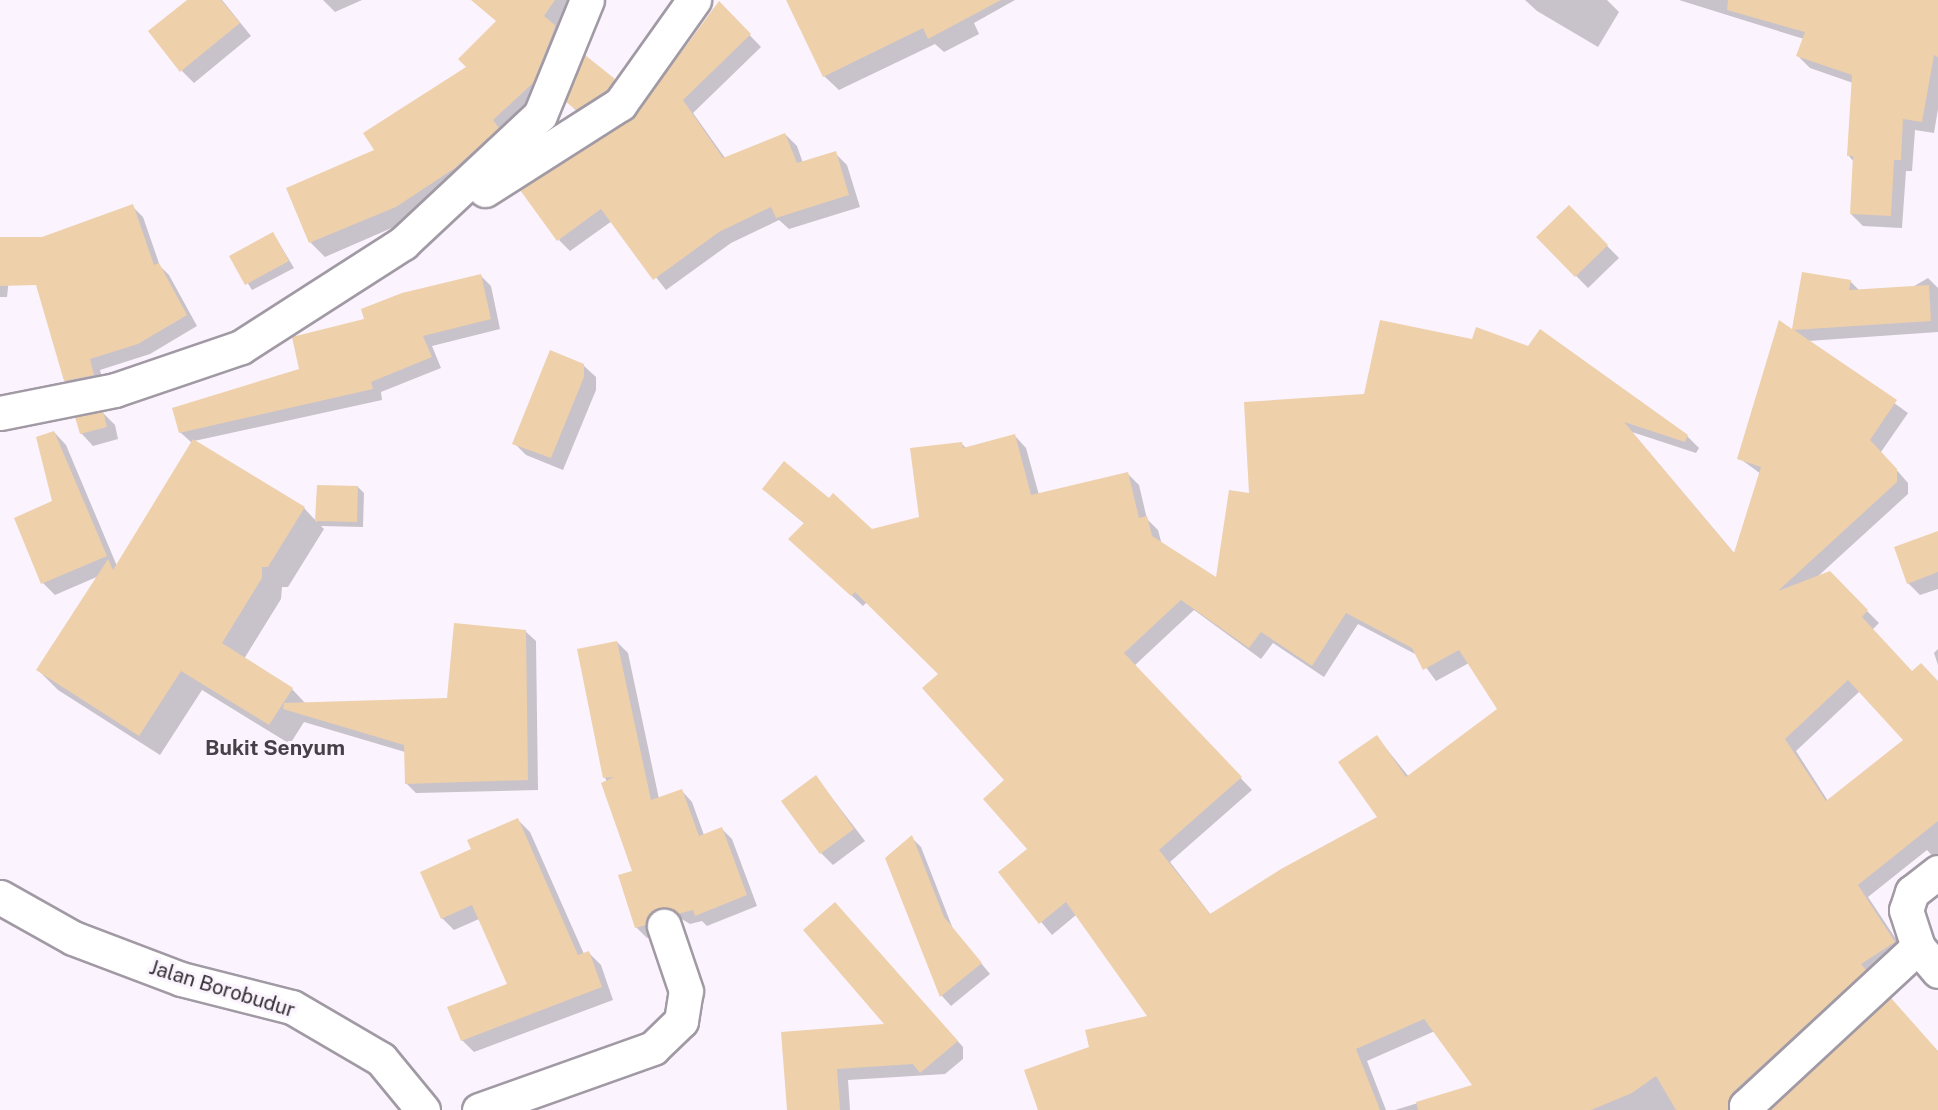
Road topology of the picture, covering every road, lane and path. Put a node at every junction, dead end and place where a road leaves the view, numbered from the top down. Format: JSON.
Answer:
{"nodes":[{"id":1,"x":588,"y":0,"type":"edge"},
{"id":2,"x":694,"y":0,"type":"edge"},
{"id":3,"x":403,"y":243,"type":"junction"},
{"id":4,"x":0,"y":413,"type":"edge"},
{"id":5,"x":1938,"y":872,"type":"edge"},
{"id":6,"x":0,"y":897,"type":"edge"},
{"id":7,"x":664,"y":926,"type":"dead end"},
{"id":8,"x":1928,"y":959,"type":"edge"},
{"id":9,"x":423,"y":1110,"type":"edge"},
{"id":10,"x":478,"y":1110,"type":"edge"},
{"id":11,"x":1747,"y":1110,"type":"edge"}],
"edges":[{"from":1,"to":3,"type":"street"},
{"from":2,"to":3,"type":"street"},
{"from":3,"to":4,"type":"street"},
{"from":5,"to":8,"type":"street"},
{"from":6,"to":9,"type":"street","name":"Jalan Borobudur"},
{"from":7,"to":10,"type":"street"},
{"from":8,"to":11,"type":"street"}]}
